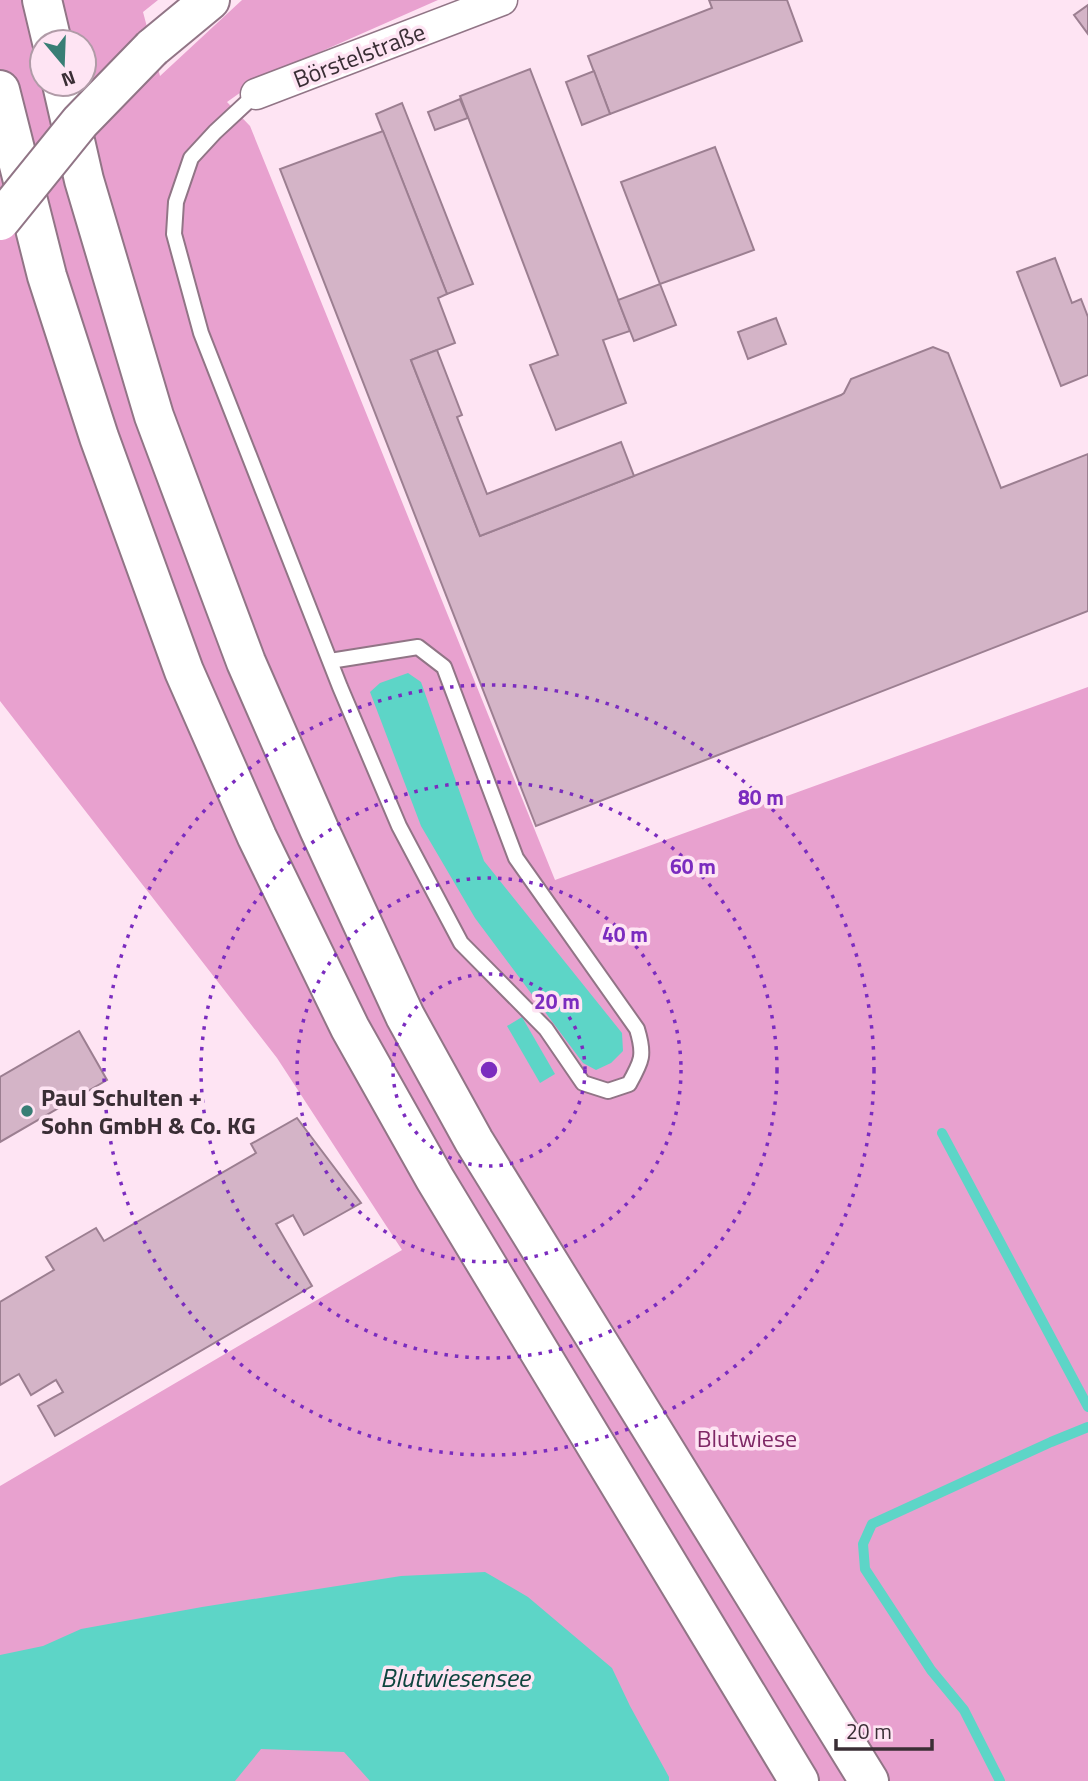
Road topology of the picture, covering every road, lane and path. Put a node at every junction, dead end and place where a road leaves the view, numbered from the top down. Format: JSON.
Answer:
{"nodes":[{"id":1,"x":42,"y":0,"type":"edge"},
{"id":2,"x":210,"y":0,"type":"edge"},
{"id":3,"x":502,"y":0,"type":"edge"},
{"id":4,"x":49,"y":28,"type":"edge"},
{"id":5,"x":0,"y":90,"type":"edge"},
{"id":6,"x":256,"y":94,"type":"joint"},
{"id":7,"x":65,"y":98,"type":"edge"},
{"id":8,"x":0,"y":221,"type":"edge"},
{"id":9,"x":330,"y":661,"type":"junction"},
{"id":10,"x":799,"y":1781,"type":"edge"},
{"id":11,"x":869,"y":1781,"type":"edge"}],
"edges":[{"from":1,"to":4,"type":"main road"},
{"from":2,"to":8,"type":"main road","bridge":true},
{"from":3,"to":6,"type":"street","name":"Börstelstraße"},
{"from":5,"to":10,"type":"main road"},
{"from":6,"to":9,"type":"lane"},
{"from":7,"to":11,"type":"main road"},
{"from":9,"to":9,"type":"lane"}]}
